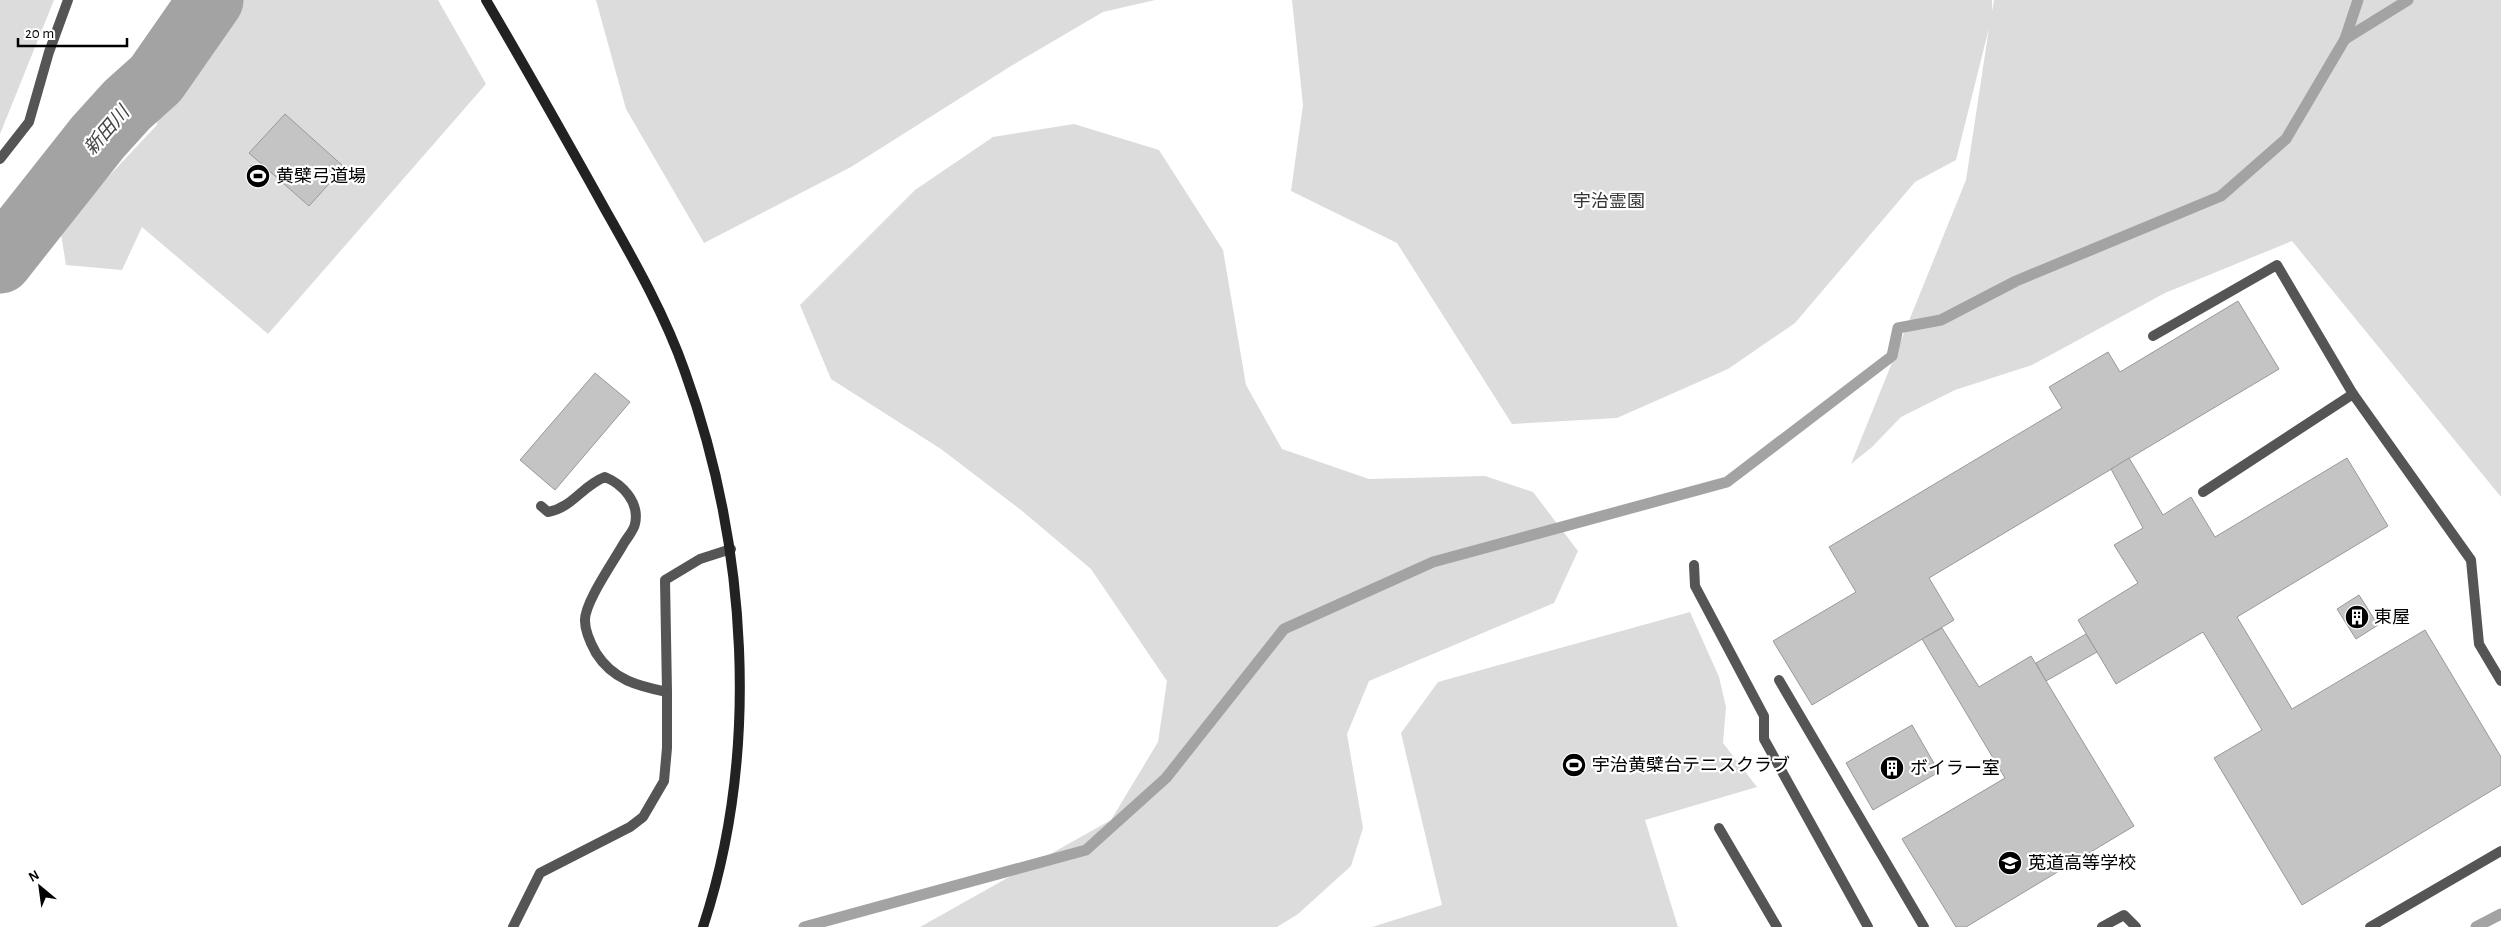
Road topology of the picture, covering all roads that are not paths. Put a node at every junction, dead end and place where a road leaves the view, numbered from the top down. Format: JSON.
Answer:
{"nodes":[{"id":1,"x":68,"y":0,"type":"edge"},
{"id":2,"x":486,"y":0,"type":"edge"},
{"id":3,"x":0,"y":159,"type":"edge"},
{"id":4,"x":2153,"y":336,"type":"dead end"},
{"id":5,"x":2353,"y":394,"type":"junction"},
{"id":6,"x":2204,"y":492,"type":"dead end"},
{"id":7,"x":541,"y":506,"type":"dead end"},
{"id":8,"x":731,"y":549,"type":"junction"},
{"id":9,"x":1694,"y":565,"type":"dead end"},
{"id":10,"x":1779,"y":680,"type":"dead end"},
{"id":11,"x":2501,"y":681,"type":"edge"},
{"id":12,"x":667,"y":692,"type":"junction"},
{"id":13,"x":1719,"y":828,"type":"dead end"},
{"id":14,"x":2501,"y":851,"type":"edge"},
{"id":15,"x":513,"y":927,"type":"edge"},
{"id":16,"x":703,"y":927,"type":"edge"},
{"id":17,"x":1777,"y":927,"type":"edge"},
{"id":18,"x":1868,"y":927,"type":"edge"},
{"id":19,"x":1924,"y":927,"type":"edge"},
{"id":20,"x":2102,"y":927,"type":"edge"},
{"id":21,"x":2136,"y":927,"type":"edge"},
{"id":22,"x":2370,"y":927,"type":"edge"}],
"edges":[{"from":1,"to":3,"type":"street"},
{"from":2,"to":8,"type":"street"},
{"from":4,"to":5,"type":"street"},
{"from":5,"to":6,"type":"street"},
{"from":5,"to":11,"type":"street"},
{"from":7,"to":12,"type":"street"},
{"from":8,"to":12,"type":"street"},
{"from":8,"to":16,"type":"street"},
{"from":9,"to":18,"type":"street"},
{"from":10,"to":19,"type":"street"},
{"from":12,"to":15,"type":"street"},
{"from":13,"to":17,"type":"street"},
{"from":14,"to":22,"type":"street"},
{"from":20,"to":21,"type":"street"}]}
